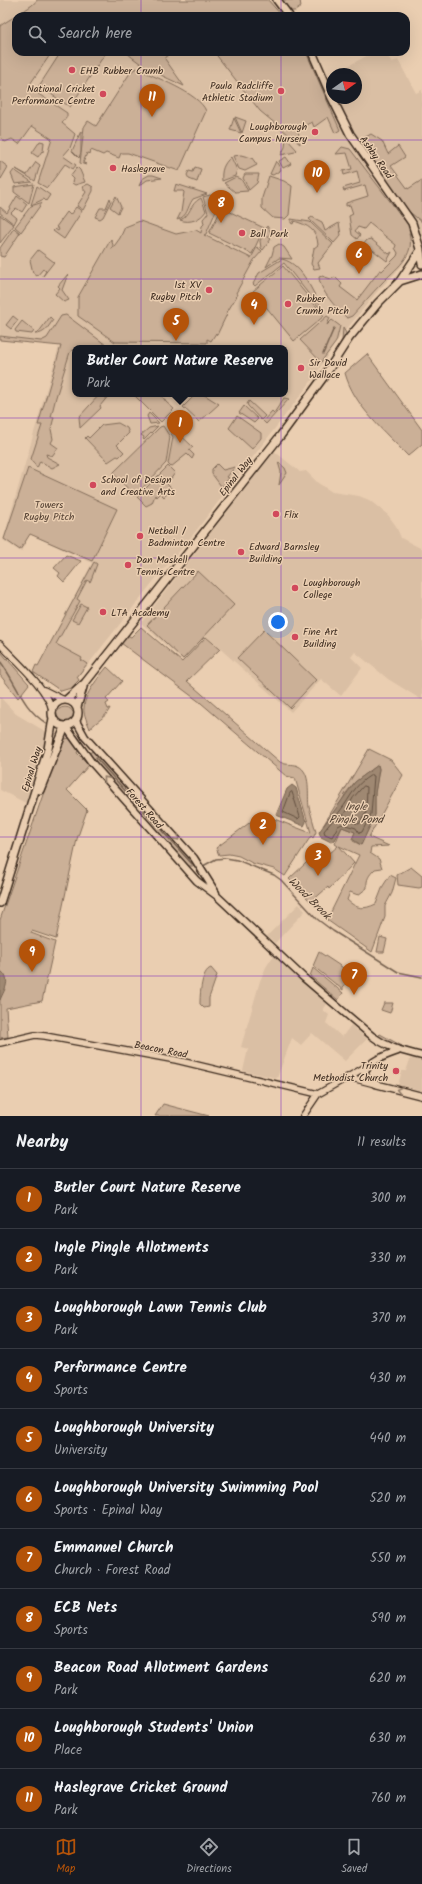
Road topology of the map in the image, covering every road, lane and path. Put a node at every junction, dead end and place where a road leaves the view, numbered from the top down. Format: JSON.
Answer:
{"nodes":[{"id":1,"x":276,"y":0,"type":"edge"},
{"id":2,"x":286,"y":12,"type":"edge"},
{"id":3,"x":314,"y":56,"type":"edge"},
{"id":4,"x":326,"y":84,"type":"edge"},
{"id":5,"x":335,"y":104,"type":"edge"},
{"id":6,"x":412,"y":222,"type":"junction"},
{"id":7,"x":422,"y":229,"type":"edge"},
{"id":8,"x":421,"y":248,"type":"edge"},
{"id":9,"x":422,"y":264,"type":"edge"},
{"id":10,"x":422,"y":274,"type":"edge"},
{"id":11,"x":400,"y":280,"type":"junction"},
{"id":12,"x":0,"y":644,"type":"edge"},
{"id":13,"x":85,"y":683,"type":"junction"},
{"id":14,"x":42,"y":689,"type":"junction"},
{"id":15,"x":65,"y":700,"type":"junction"},
{"id":16,"x":76,"y":707,"type":"junction"},
{"id":17,"x":52,"y":710,"type":"junction"},
{"id":18,"x":53,"y":718,"type":"junction"},
{"id":19,"x":76,"y":721,"type":"junction"},
{"id":20,"x":65,"y":727,"type":"junction"},
{"id":21,"x":144,"y":803,"type":"junction"},
{"id":22,"x":135,"y":812,"type":"junction"},
{"id":23,"x":26,"y":824,"type":"junction"},
{"id":24,"x":198,"y":863,"type":"junction"},
{"id":25,"x":188,"y":871,"type":"junction"},
{"id":26,"x":217,"y":896,"type":"junction"},
{"id":27,"x":0,"y":903,"type":"edge"},
{"id":28,"x":0,"y":1042,"type":"edge"},
{"id":29,"x":383,"y":1044,"type":"junction"},
{"id":30,"x":398,"y":1051,"type":"junction"},
{"id":31,"x":422,"y":1056,"type":"edge"},
{"id":32,"x":383,"y":1057,"type":"junction"},
{"id":33,"x":376,"y":1062,"type":"junction"},
{"id":34,"x":344,"y":1079,"type":"junction"},
{"id":35,"x":375,"y":1084,"type":"junction"},
{"id":36,"x":318,"y":1094,"type":"junction"},
{"id":37,"x":422,"y":1096,"type":"edge"},
{"id":38,"x":303,"y":1116,"type":"edge"}],
"edges":[{"from":1,"to":2,"type":"main road"},
{"from":3,"to":4,"type":"main road","name":"Ashby Road"},
{"from":5,"to":6,"type":"main road","name":"Ashby Road"},
{"from":6,"to":7,"type":"main road","name":"Ashby Road"},
{"from":6,"to":8,"type":"main road","name":"Ashby Road"},
{"from":8,"to":9,"type":"main road","name":"Ashby Road"},
{"from":8,"to":11,"type":"main road","name":"Epinal Way"},
{"from":10,"to":11,"type":"main road","name":"Epinal Way"},
{"from":11,"to":13,"type":"main road","name":"Epinal Way"},
{"from":12,"to":14,"type":"street"},
{"from":13,"to":15,"type":"main road","name":"Epinal Way"},
{"from":13,"to":16,"type":"main road","name":"Epinal Way"},
{"from":14,"to":15,"type":"street"},
{"from":14,"to":17,"type":"street"},
{"from":15,"to":16,"type":"main road"},
{"from":15,"to":17,"type":"main road"},
{"from":16,"to":19,"type":"main road"},
{"from":17,"to":18,"type":"main road"},
{"from":18,"to":20,"type":"main road"},
{"from":18,"to":23,"type":"main road","name":"Epinal Way"},
{"from":19,"to":20,"type":"main road"},
{"from":19,"to":21,"type":"main road","name":"Forest Road"},
{"from":22,"to":20,"type":"main road","name":"Forest Road","one_way":true},
{"from":20,"to":23,"type":"main road","name":"Epinal Way"},
{"from":21,"to":22,"type":"main road"},
{"from":21,"to":24,"type":"main road","name":"Forest Road","one_way":true},
{"from":22,"to":25,"type":"main road","name":"Forest Road"},
{"from":23,"to":27,"type":"main road","name":"Epinal Way"},
{"from":24,"to":25,"type":"main road"},
{"from":24,"to":26,"type":"main road","name":"Forest Road"},
{"from":25,"to":26,"type":"main road","name":"Forest Road"},
{"from":26,"to":29,"type":"main road","name":"Forest Road"},
{"from":28,"to":36,"type":"street","name":"Beacon Road"},
{"from":29,"to":30,"type":"main road","name":"Forest Road"},
{"from":29,"to":32,"type":"main road"},
{"from":30,"to":31,"type":"main road","name":"Forest Road"},
{"from":30,"to":32,"type":"main road"},
{"from":32,"to":33,"type":"main road"},
{"from":33,"to":34,"type":"street"},
{"from":33,"to":35,"type":"main road"},
{"from":34,"to":35,"type":"street"},
{"from":34,"to":36,"type":"street"},
{"from":37,"to":35,"type":"main road","one_way":true},
{"from":36,"to":38,"type":"street"}]}
